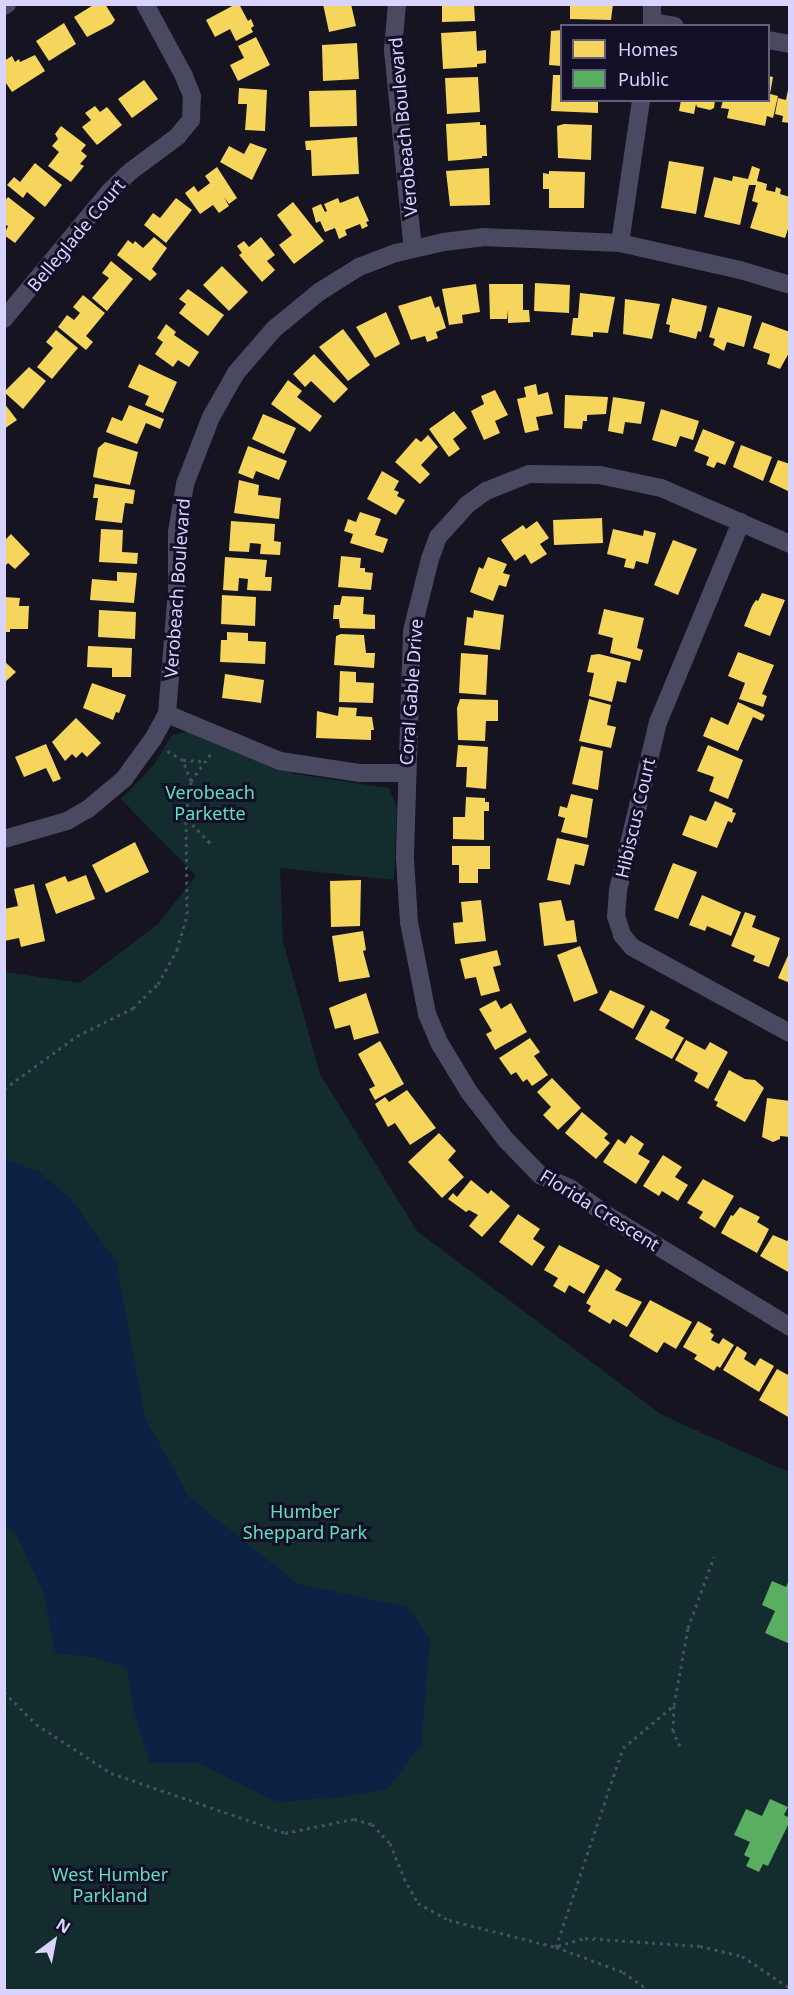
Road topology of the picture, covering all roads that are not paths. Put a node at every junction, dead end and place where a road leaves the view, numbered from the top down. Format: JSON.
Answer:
{"nodes":[{"id":1,"x":145,"y":4,"type":"edge"},
{"id":2,"x":397,"y":4,"type":"edge"},
{"id":3,"x":652,"y":17,"type":"edge"},
{"id":4,"x":670,"y":24,"type":"edge"},
{"id":5,"x":770,"y":40,"type":"edge"},
{"id":6,"x":789,"y":44,"type":"edge"},
{"id":7,"x":641,"y":102,"type":"edge"},
{"id":8,"x":620,"y":243,"type":"junction"},
{"id":9,"x":413,"y":249,"type":"junction"},
{"id":10,"x":789,"y":285,"type":"edge"},
{"id":11,"x":4,"y":319,"type":"edge"},
{"id":12,"x":741,"y":522,"type":"junction"},
{"id":13,"x":789,"y":544,"type":"edge"},
{"id":14,"x":167,"y":714,"type":"junction"},
{"id":15,"x":407,"y":773,"type":"junction"},
{"id":16,"x":4,"y":839,"type":"edge"},
{"id":17,"x":789,"y":1033,"type":"edge"},
{"id":18,"x":789,"y":1327,"type":"edge"}],
"edges":[{"from":1,"to":11,"type":"street","name":"Belleglade Court"},
{"from":2,"to":9,"type":"street","name":"Verobeach Boulevard"},
{"from":3,"to":4,"type":"street"},
{"from":5,"to":6,"type":"street"},
{"from":7,"to":8,"type":"street"},
{"from":8,"to":9,"type":"street","name":"Verobeach Boulevard"},
{"from":8,"to":10,"type":"street","name":"Verobeach Boulevard"},
{"from":9,"to":14,"type":"street","name":"Verobeach Boulevard"},
{"from":12,"to":13,"type":"street","name":"Coral Gable Drive"},
{"from":12,"to":15,"type":"street","name":"Coral Gable Drive"},
{"from":12,"to":17,"type":"street","name":"Hibiscus Court"},
{"from":14,"to":15,"type":"street","name":"Coral Gable Drive"},
{"from":14,"to":16,"type":"street","name":"Verobeach Boulevard"},
{"from":15,"to":18,"type":"street","name":"Florida Crescent"}]}
